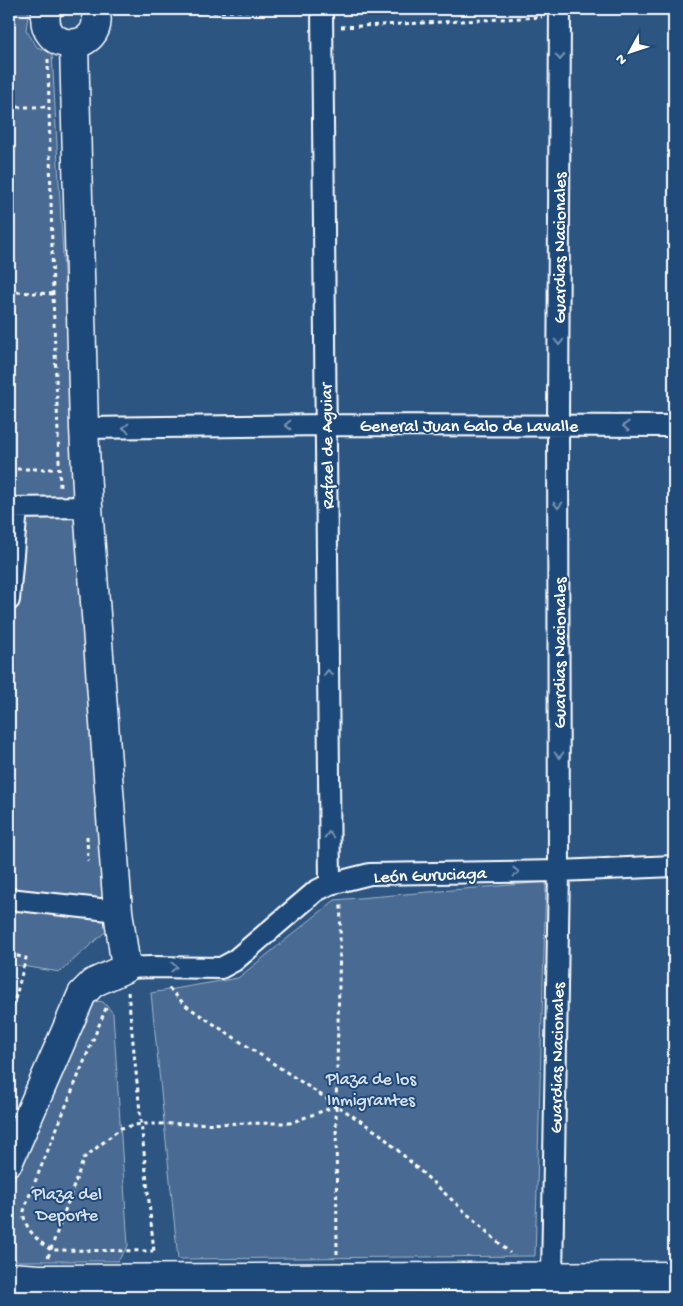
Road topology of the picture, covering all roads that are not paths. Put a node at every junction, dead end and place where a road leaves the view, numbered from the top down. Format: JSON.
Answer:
{"nodes":[{"id":1,"x":47,"y":9,"type":"edge"},
{"id":2,"x":95,"y":9,"type":"edge"},
{"id":3,"x":560,"y":12,"type":"edge"},
{"id":4,"x":322,"y":18,"type":"edge"},
{"id":5,"x":74,"y":44,"type":"junction"},
{"id":6,"x":325,"y":425,"type":"junction"},
{"id":7,"x":558,"y":425,"type":"junction"},
{"id":8,"x":674,"y":426,"type":"edge"},
{"id":9,"x":84,"y":428,"type":"junction"},
{"id":10,"x":88,"y":506,"type":"junction"},
{"id":11,"x":13,"y":508,"type":"edge"},
{"id":12,"x":9,"y":600,"type":"edge"},
{"id":13,"x":674,"y":866,"type":"edge"},
{"id":14,"x":559,"y":871,"type":"junction"},
{"id":15,"x":335,"y":883,"type":"junction"},
{"id":16,"x":9,"y":899,"type":"edge"},
{"id":17,"x":118,"y":912,"type":"junction"},
{"id":18,"x":138,"y":967,"type":"junction"},
{"id":19,"x":9,"y":1161,"type":"edge"},
{"id":20,"x":674,"y":1276,"type":"edge"},
{"id":21,"x":9,"y":1277,"type":"edge"},
{"id":22,"x":547,"y":1283,"type":"edge"}],
"edges":[{"from":1,"to":5,"type":"main road"},
{"from":2,"to":5,"type":"main road"},
{"from":3,"to":7,"type":"street","name":"Guardias Nacionales","one_way":true},
{"from":4,"to":6,"type":"street","name":"Rafael de Aguiar"},
{"from":5,"to":9,"type":"main road"},
{"from":6,"to":7,"type":"street","name":"General Juan Galo de Lavalle"},
{"from":6,"to":9,"type":"street","name":"General Juan Galo de Lavalle","one_way":true},
{"from":15,"to":6,"type":"street","name":"Rafael de Aguiar","one_way":true},
{"from":8,"to":7,"type":"street","name":"General Juan Galo de Lavalle","one_way":true},
{"from":7,"to":14,"type":"street","name":"Guardias Nacionales","one_way":true},
{"from":9,"to":10,"type":"main road"},
{"from":10,"to":11,"type":"street"},
{"from":10,"to":17,"type":"main road"},
{"from":11,"to":12,"type":"street"},
{"from":13,"to":14,"type":"street","name":"León Guruciaga"},
{"from":15,"to":14,"type":"street","name":"León Guruciaga","one_way":true},
{"from":14,"to":22,"type":"street","name":"Guardias Nacionales"},
{"from":18,"to":15,"type":"street","name":"León Guruciaga","one_way":true},
{"from":16,"to":17,"type":"street"},
{"from":17,"to":18,"type":"main road"},
{"from":18,"to":19,"type":"main road"},
{"from":20,"to":22,"type":"main road"},
{"from":21,"to":22,"type":"main road"}]}
